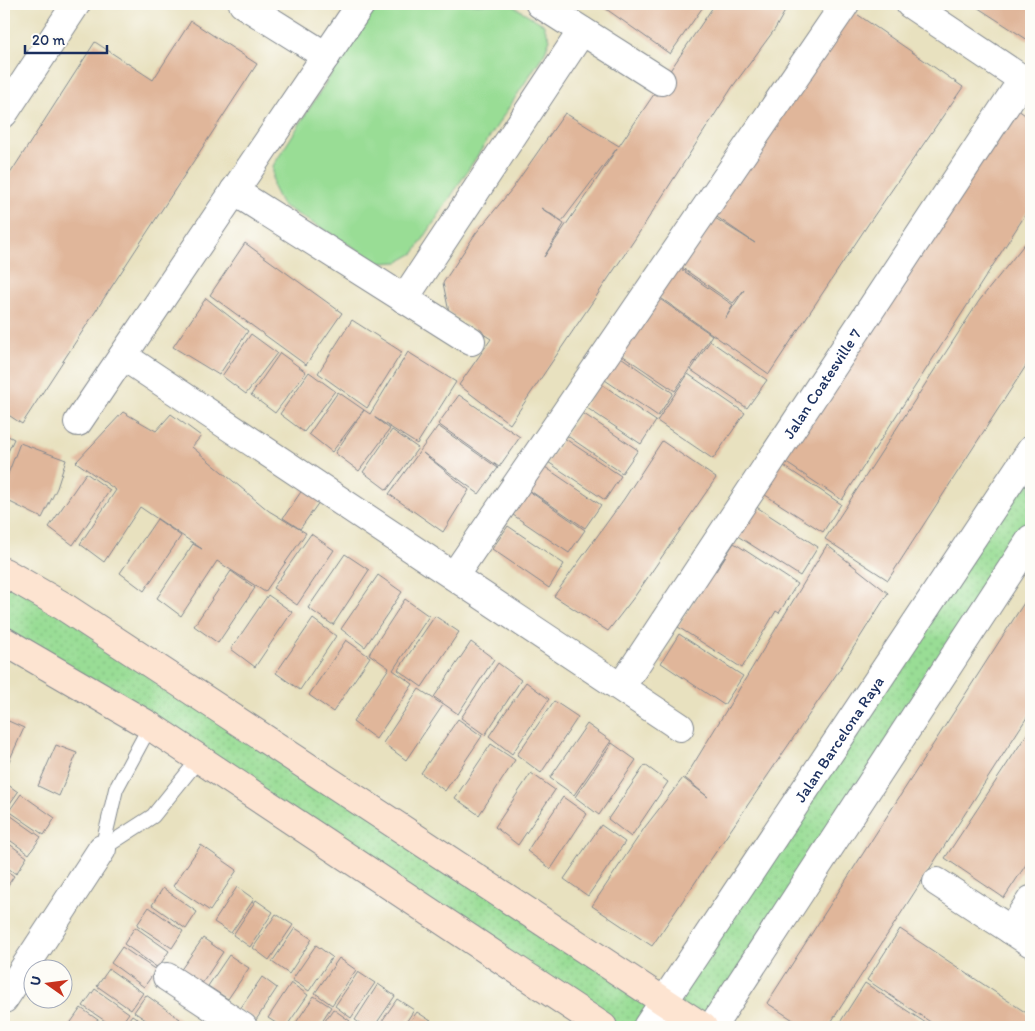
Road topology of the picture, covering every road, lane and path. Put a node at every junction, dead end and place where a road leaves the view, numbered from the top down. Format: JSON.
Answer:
{"nodes":[{"id":1,"x":76,"y":4,"type":"edge"},
{"id":2,"x":243,"y":4,"type":"edge"},
{"id":3,"x":361,"y":4,"type":"edge"},
{"id":4,"x":540,"y":4,"type":"edge"},
{"id":5,"x":845,"y":4,"type":"edge"},
{"id":6,"x":910,"y":4,"type":"edge"},
{"id":7,"x":582,"y":30,"type":"junction"},
{"id":8,"x":326,"y":56,"type":"junction"},
{"id":9,"x":661,"y":81,"type":"dead end"},
{"id":10,"x":1027,"y":82,"type":"edge"},
{"id":11,"x":4,"y":113,"type":"edge"},
{"id":12,"x":234,"y":191,"type":"junction"},
{"id":13,"x":404,"y":299,"type":"junction"},
{"id":14,"x":471,"y":341,"type":"dead end"},
{"id":15,"x":123,"y":356,"type":"junction"},
{"id":16,"x":78,"y":422,"type":"dead end"},
{"id":17,"x":1031,"y":450,"type":"edge"},
{"id":18,"x":1031,"y":539,"type":"edge"},
{"id":19,"x":4,"y":572,"type":"edge"},
{"id":20,"x":454,"y":576,"type":"junction"},
{"id":21,"x":4,"y":640,"type":"edge"},
{"id":22,"x":621,"y":688,"type":"junction"},
{"id":23,"x":150,"y":726,"type":"junction"},
{"id":24,"x":680,"y":727,"type":"dead end"},
{"id":25,"x":198,"y":760,"type":"junction"},
{"id":26,"x":102,"y":849,"type":"junction"},
{"id":27,"x":937,"y":882,"type":"dead end"},
{"id":28,"x":1031,"y":900,"type":"edge"},
{"id":29,"x":1021,"y":937,"type":"edge"},
{"id":30,"x":167,"y":977,"type":"dead end"},
{"id":31,"x":4,"y":999,"type":"edge"},
{"id":32,"x":666,"y":1002,"type":"junction"},
{"id":33,"x":239,"y":1026,"type":"edge"},
{"id":34,"x":603,"y":1027,"type":"edge"},
{"id":35,"x":647,"y":1027,"type":"edge"},
{"id":36,"x":703,"y":1027,"type":"edge"},
{"id":37,"x":712,"y":1027,"type":"edge"}],
"edges":[{"from":1,"to":11,"type":"street"},
{"from":2,"to":8,"type":"street"},
{"from":3,"to":8,"type":"street"},
{"from":4,"to":7,"type":"street"},
{"from":5,"to":20,"type":"street"},
{"from":6,"to":10,"type":"street"},
{"from":7,"to":9,"type":"street"},
{"from":7,"to":13,"type":"street"},
{"from":8,"to":12,"type":"street"},
{"from":10,"to":22,"type":"street","name":"Jalan Coatesville 7"},
{"from":12,"to":13,"type":"street"},
{"from":12,"to":15,"type":"street"},
{"from":13,"to":14,"type":"street"},
{"from":15,"to":16,"type":"street"},
{"from":15,"to":20,"type":"street"},
{"from":17,"to":32,"type":"street","name":"Jalan Barcelona Raya"},
{"from":18,"to":37,"type":"street"},
{"from":19,"to":32,"type":"street"},
{"from":20,"to":22,"type":"street"},
{"from":21,"to":23,"type":"street"},
{"from":22,"to":24,"type":"street"},
{"from":23,"to":25,"type":"street"},
{"from":23,"to":26,"type":"lane"},
{"from":25,"to":26,"type":"lane"},
{"from":25,"to":34,"type":"street"},
{"from":26,"to":31,"type":"street"},
{"from":27,"to":29,"type":"street"},
{"from":28,"to":29,"type":"street"},
{"from":30,"to":33,"type":"street"},
{"from":32,"to":35,"type":"street","name":"Jalan Barcelona Raya"},
{"from":32,"to":36,"type":"street"}]}
